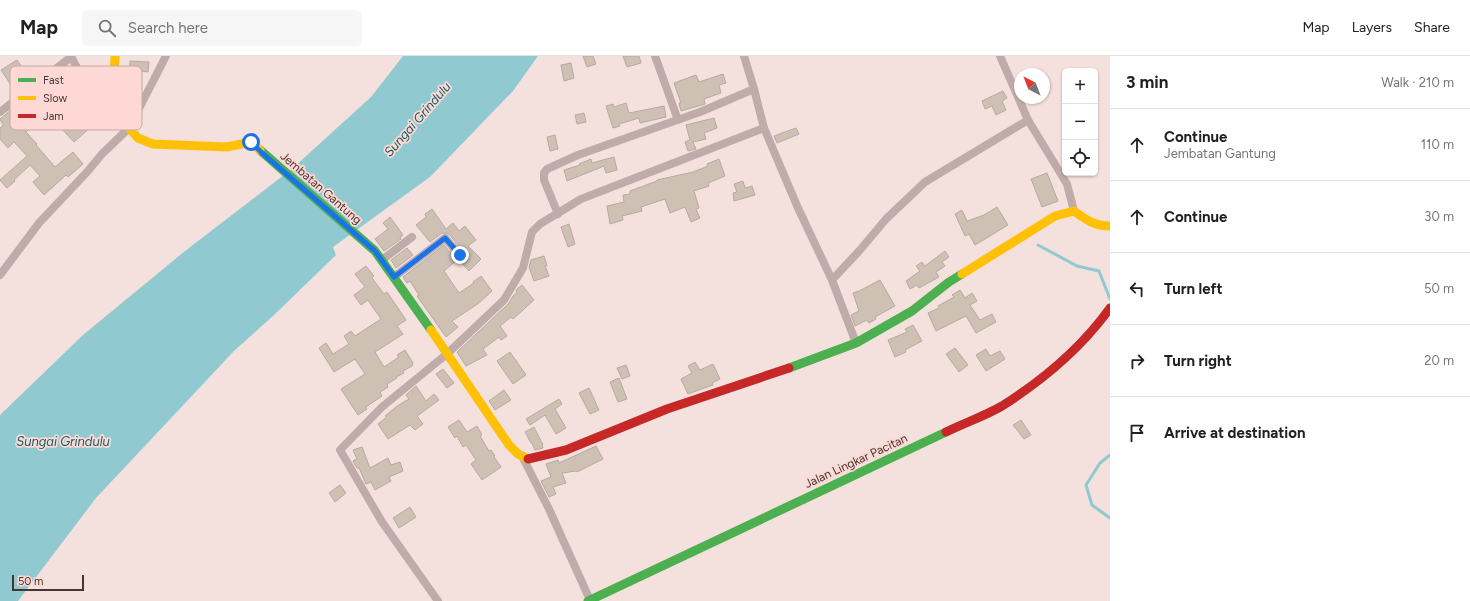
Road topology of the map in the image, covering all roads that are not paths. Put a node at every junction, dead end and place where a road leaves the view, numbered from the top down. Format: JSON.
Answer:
{"nodes":[{"id":1,"x":71,"y":56,"type":"edge"},
{"id":2,"x":115,"y":56,"type":"edge"},
{"id":3,"x":166,"y":56,"type":"edge"},
{"id":4,"x":655,"y":56,"type":"edge"},
{"id":5,"x":744,"y":56,"type":"edge"},
{"id":6,"x":1000,"y":56,"type":"edge"},
{"id":7,"x":58,"y":66,"type":"edge"},
{"id":8,"x":75,"y":66,"type":"edge"},
{"id":9,"x":115,"y":66,"type":"edge"},
{"id":10,"x":754,"y":89,"type":"junction"},
{"id":11,"x":142,"y":103,"type":"edge"},
{"id":12,"x":10,"y":104,"type":"edge"},
{"id":13,"x":0,"y":112,"type":"edge"},
{"id":14,"x":678,"y":120,"type":"junction"},
{"id":15,"x":1028,"y":120,"type":"junction"},
{"id":16,"x":764,"y":128,"type":"junction"},
{"id":17,"x":127,"y":130,"type":"edge"},
{"id":18,"x":131,"y":130,"type":"edge"},
{"id":19,"x":1074,"y":211,"type":"junction"},
{"id":20,"x":558,"y":214,"type":"junction"},
{"id":21,"x":1110,"y":226,"type":"edge"},
{"id":22,"x":412,"y":237,"type":"dead end"},
{"id":23,"x":460,"y":255,"type":"dead end"},
{"id":24,"x":382,"y":260,"type":"junction"},
{"id":25,"x":0,"y":275,"type":"edge"},
{"id":26,"x":394,"y":277,"type":"junction"},
{"id":27,"x":832,"y":280,"type":"junction"},
{"id":28,"x":1110,"y":308,"type":"edge"},
{"id":29,"x":856,"y":343,"type":"junction"},
{"id":30,"x":448,"y":352,"type":"junction"},
{"id":31,"x":522,"y":456,"type":"junction"},
{"id":32,"x":438,"y":601,"type":"edge"},
{"id":33,"x":589,"y":601,"type":"edge"}],
"edges":[{"from":1,"to":7,"type":"street"},
{"from":1,"to":8,"type":"street"},
{"from":2,"to":9,"type":"main road"},
{"from":3,"to":11,"type":"street"},
{"from":4,"to":14,"type":"street"},
{"from":5,"to":10,"type":"street"},
{"from":6,"to":15,"type":"street"},
{"from":10,"to":14,"type":"street"},
{"from":10,"to":16,"type":"street"},
{"from":12,"to":13,"type":"street"},
{"from":14,"to":20,"type":"street"},
{"from":15,"to":19,"type":"street"},
{"from":15,"to":27,"type":"street"},
{"from":16,"to":20,"type":"street"},
{"from":16,"to":27,"type":"street"},
{"from":17,"to":25,"type":"street"},
{"from":18,"to":24,"type":"main road","name":"Jembatan Gantung"},
{"from":19,"to":21,"type":"main road"},
{"from":19,"to":29,"type":"main road"},
{"from":20,"to":30,"type":"street"},
{"from":22,"to":24,"type":"street"},
{"from":23,"to":26,"type":"street"},
{"from":24,"to":26,"type":"main road","name":"Jembatan Gantung"},
{"from":26,"to":30,"type":"main road","name":"Jembatan Gantung"},
{"from":27,"to":29,"type":"street"},
{"from":28,"to":33,"type":"main road","name":"Jalan Lingkar Pacitan"},
{"from":29,"to":31,"type":"main road"},
{"from":30,"to":31,"type":"main road","name":"Jembatan Gantung"},
{"from":30,"to":32,"type":"street"},
{"from":31,"to":33,"type":"street"}]}
